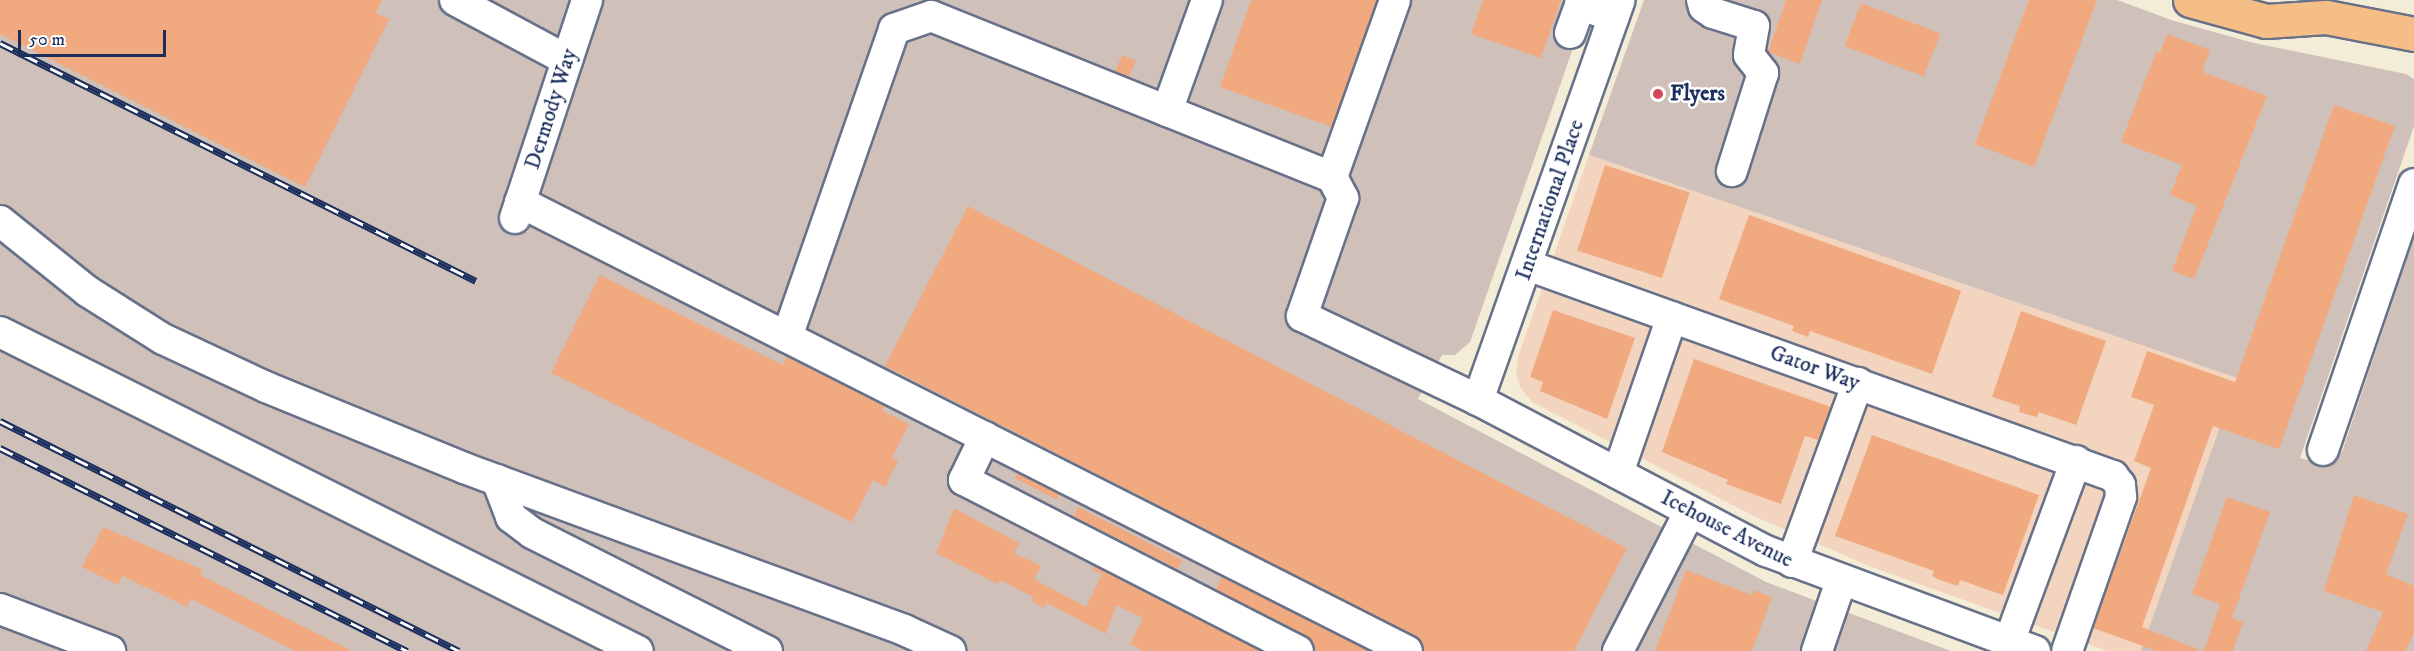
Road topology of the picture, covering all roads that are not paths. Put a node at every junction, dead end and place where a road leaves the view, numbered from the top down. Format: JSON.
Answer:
{"nodes":[{"id":1,"x":454,"y":0,"type":"edge"},
{"id":2,"x":587,"y":0,"type":"edge"},
{"id":3,"x":1207,"y":0,"type":"edge"},
{"id":4,"x":1395,"y":0,"type":"edge"},
{"id":5,"x":1702,"y":0,"type":"edge"},
{"id":6,"x":2190,"y":0,"type":"edge"},
{"id":7,"x":1581,"y":2,"type":"edge"},
{"id":8,"x":2313,"y":8,"type":"edge"},
{"id":9,"x":1617,"y":9,"type":"edge"},
{"id":10,"x":1570,"y":33,"type":"dead end"},
{"id":11,"x":2414,"y":34,"type":"edge"},
{"id":12,"x":567,"y":60,"type":"junction"},
{"id":13,"x":1167,"y":111,"type":"junction"},
{"id":14,"x":1732,"y":171,"type":"dead end"},
{"id":15,"x":1332,"y":177,"type":"junction"},
{"id":16,"x":2414,"y":184,"type":"edge"},
{"id":17,"x":0,"y":220,"type":"edge"},
{"id":18,"x":1527,"y":265,"type":"junction"},
{"id":19,"x":1672,"y":317,"type":"junction"},
{"id":20,"x":0,"y":332,"type":"edge"},
{"id":21,"x":787,"y":337,"type":"junction"},
{"id":22,"x":1857,"y":383,"type":"junction"},
{"id":23,"x":1478,"y":400,"type":"junction"},
{"id":24,"x":985,"y":437,"type":"junction"},
{"id":25,"x":2323,"y":450,"type":"dead end"},
{"id":26,"x":2076,"y":460,"type":"junction"},
{"id":27,"x":1617,"y":473,"type":"junction"},
{"id":28,"x":497,"y":480,"type":"junction"},
{"id":29,"x":1690,"y":511,"type":"junction"},
{"id":30,"x":1792,"y":562,"type":"junction"},
{"id":31,"x":1841,"y":581,"type":"junction"},
{"id":32,"x":0,"y":609,"type":"edge"},
{"id":33,"x":2022,"y":646,"type":"edge"},
{"id":34,"x":91,"y":648,"type":"edge"},
{"id":35,"x":638,"y":651,"type":"edge"},
{"id":36,"x":767,"y":651,"type":"edge"},
{"id":37,"x":950,"y":651,"type":"edge"},
{"id":38,"x":1298,"y":651,"type":"edge"},
{"id":39,"x":1407,"y":651,"type":"edge"},
{"id":40,"x":1618,"y":651,"type":"edge"},
{"id":41,"x":1817,"y":651,"type":"edge"},
{"id":42,"x":2067,"y":651,"type":"edge"}],
"edges":[{"from":1,"to":12,"type":"street"},
{"from":2,"to":12,"type":"street","name":"Dermody Way"},
{"from":3,"to":13,"type":"street"},
{"from":4,"to":15,"type":"street"},
{"from":5,"to":14,"type":"street"},
{"from":6,"to":8,"type":"main road"},
{"from":7,"to":9,"type":"street"},
{"from":7,"to":10,"type":"street"},
{"from":8,"to":11,"type":"main road"},
{"from":9,"to":18,"type":"street","name":"International Place"},
{"from":12,"to":21,"type":"street","name":"Dermody Way"},
{"from":13,"to":15,"type":"street"},
{"from":13,"to":21,"type":"street"},
{"from":15,"to":23,"type":"street","name":"Icehouse Avenue"},
{"from":16,"to":25,"type":"street"},
{"from":17,"to":28,"type":"street"},
{"from":18,"to":19,"type":"street","name":"Gator Way"},
{"from":18,"to":23,"type":"street","name":"International Place"},
{"from":19,"to":22,"type":"street","name":"Gator Way"},
{"from":19,"to":27,"type":"street"},
{"from":20,"to":35,"type":"street"},
{"from":21,"to":24,"type":"street"},
{"from":22,"to":26,"type":"street","name":"Gator Way"},
{"from":22,"to":30,"type":"street"},
{"from":23,"to":27,"type":"street","name":"Icehouse Avenue"},
{"from":24,"to":38,"type":"street"},
{"from":24,"to":39,"type":"street"},
{"from":26,"to":33,"type":"street"},
{"from":26,"to":42,"type":"street","name":"Gator Way"},
{"from":27,"to":29,"type":"street","name":"Icehouse Avenue"},
{"from":28,"to":36,"type":"street"},
{"from":28,"to":37,"type":"street"},
{"from":29,"to":30,"type":"street","name":"Icehouse Avenue"},
{"from":29,"to":40,"type":"street"},
{"from":30,"to":31,"type":"street","name":"Icehouse Avenue"},
{"from":31,"to":33,"type":"street","name":"Icehouse Avenue"},
{"from":31,"to":41,"type":"street"},
{"from":32,"to":34,"type":"street"}]}
